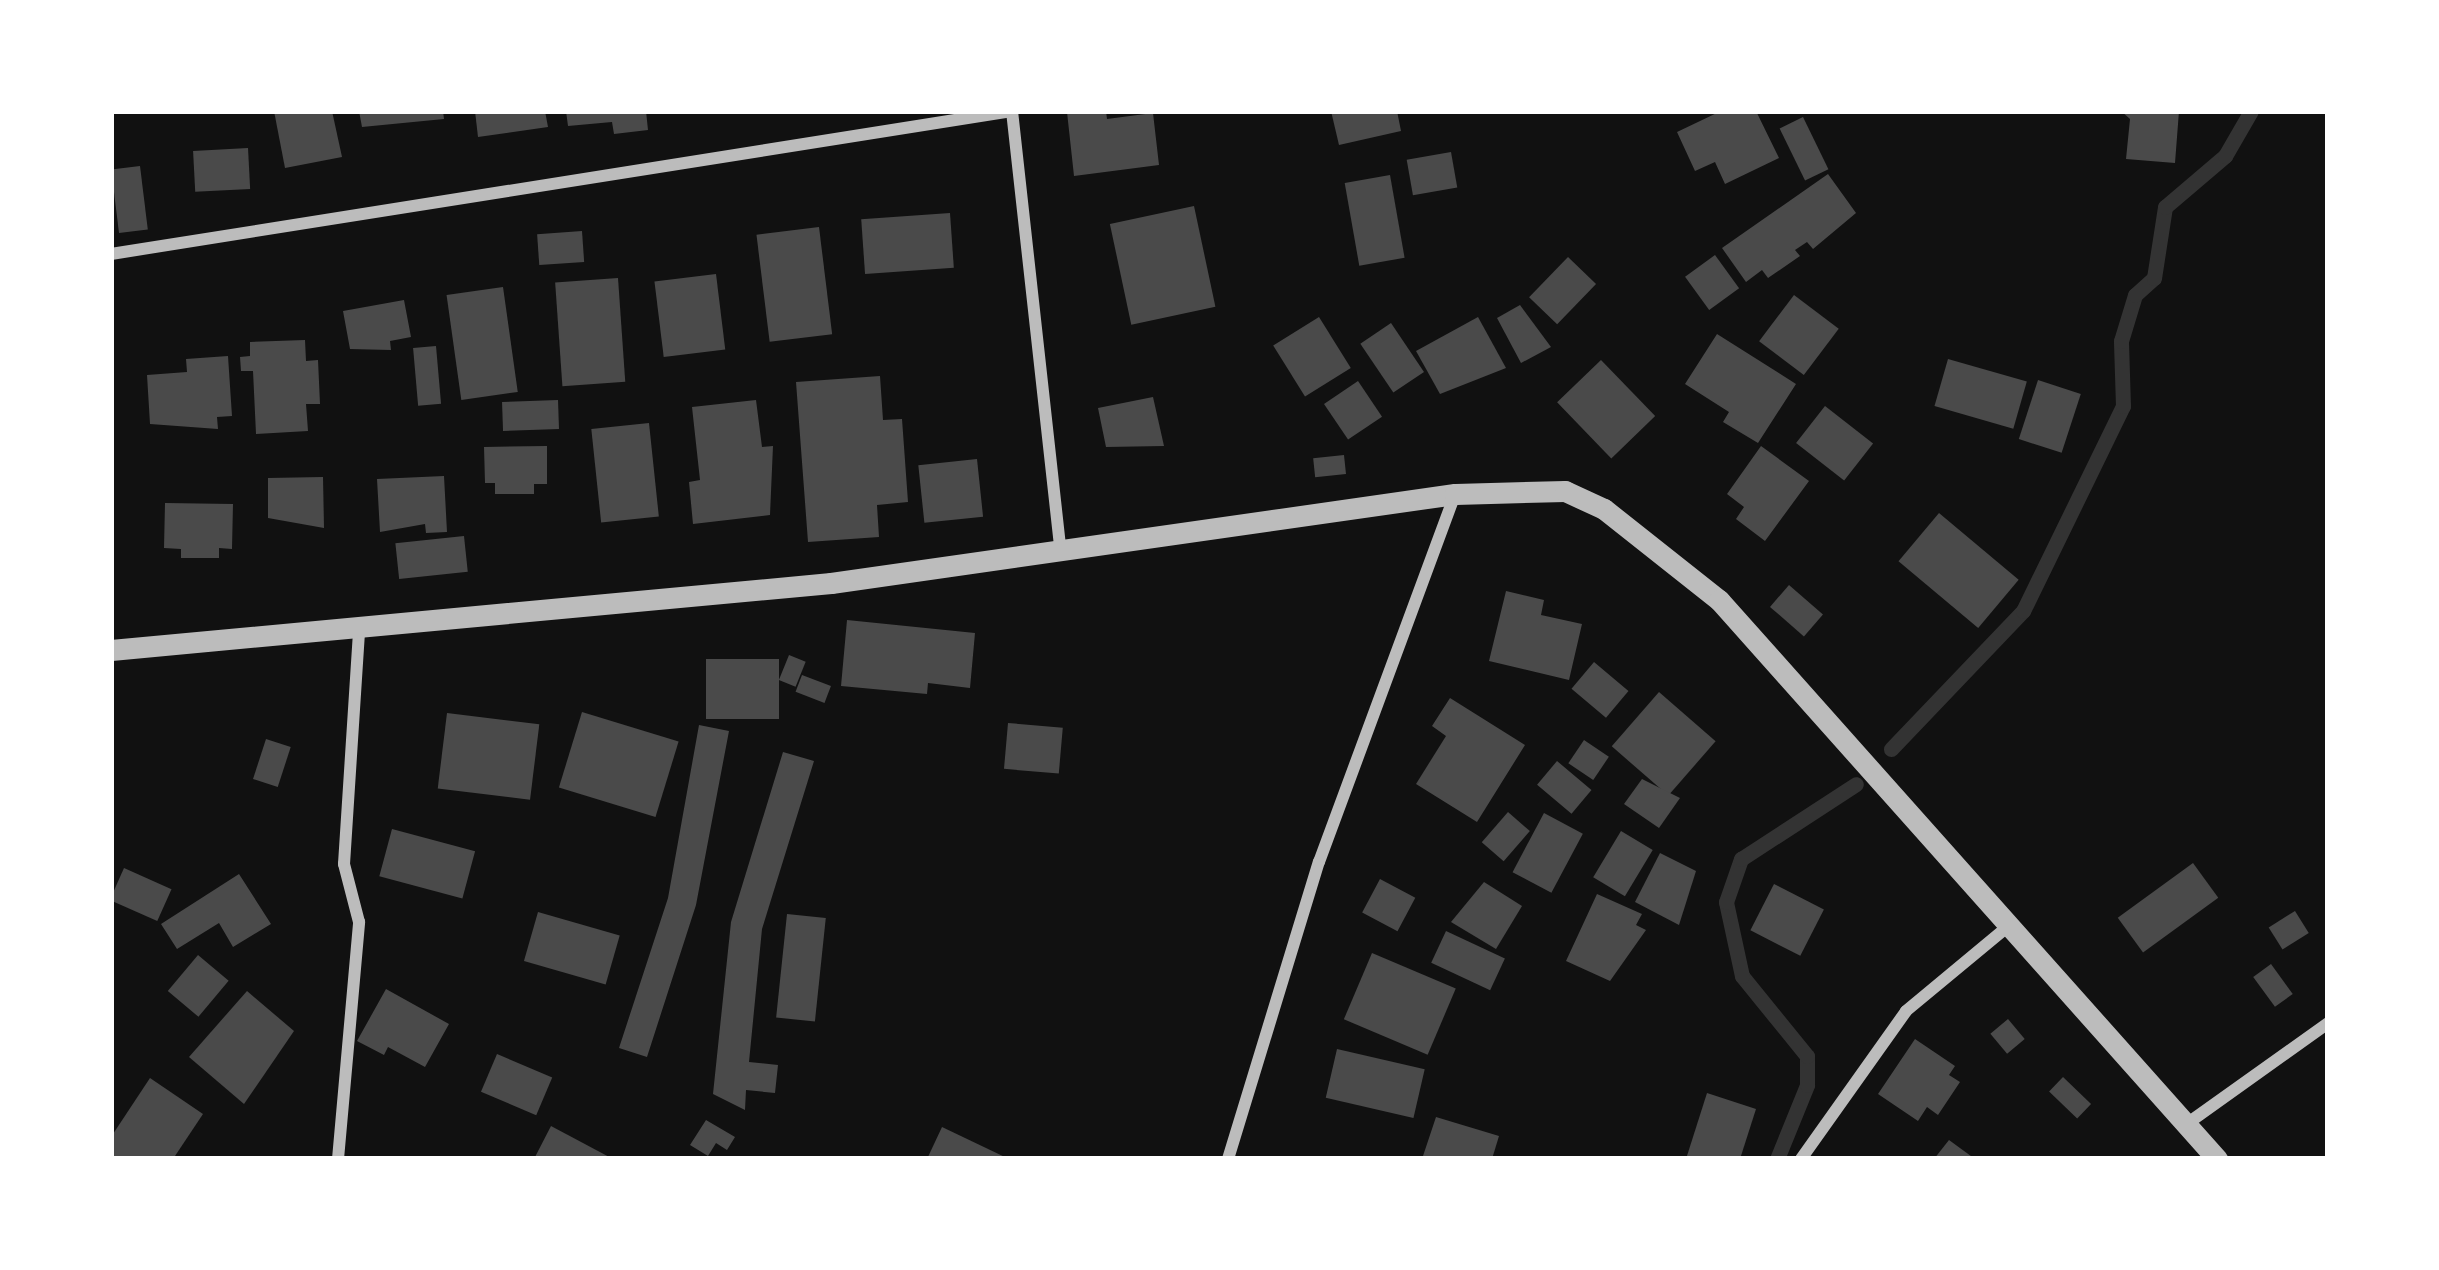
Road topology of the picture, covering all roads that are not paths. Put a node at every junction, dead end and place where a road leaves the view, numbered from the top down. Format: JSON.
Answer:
{"nodes":[{"id":1,"x":111,"y":254,"type":"edge"},
{"id":2,"x":1455,"y":494,"type":"junction"},
{"id":3,"x":1060,"y":549,"type":"junction"},
{"id":4,"x":359,"y":629,"type":"junction"},
{"id":5,"x":111,"y":650,"type":"edge"},
{"id":6,"x":2007,"y":927,"type":"junction"},
{"id":7,"x":2328,"y":1023,"type":"edge"},
{"id":8,"x":2188,"y":1123,"type":"junction"},
{"id":9,"x":338,"y":1159,"type":"edge"},
{"id":10,"x":1228,"y":1159,"type":"edge"},
{"id":11,"x":1801,"y":1159,"type":"edge"},
{"id":12,"x":2218,"y":1159,"type":"edge"}],
"edges":[{"from":1,"to":3,"type":"street"},
{"from":2,"to":3,"type":"street"},
{"from":2,"to":6,"type":"street"},
{"from":2,"to":10,"type":"street"},
{"from":3,"to":4,"type":"street"},
{"from":4,"to":5,"type":"street"},
{"from":4,"to":9,"type":"street"},
{"from":6,"to":8,"type":"street"},
{"from":6,"to":11,"type":"street"},
{"from":7,"to":8,"type":"street"},
{"from":8,"to":12,"type":"street"}]}
